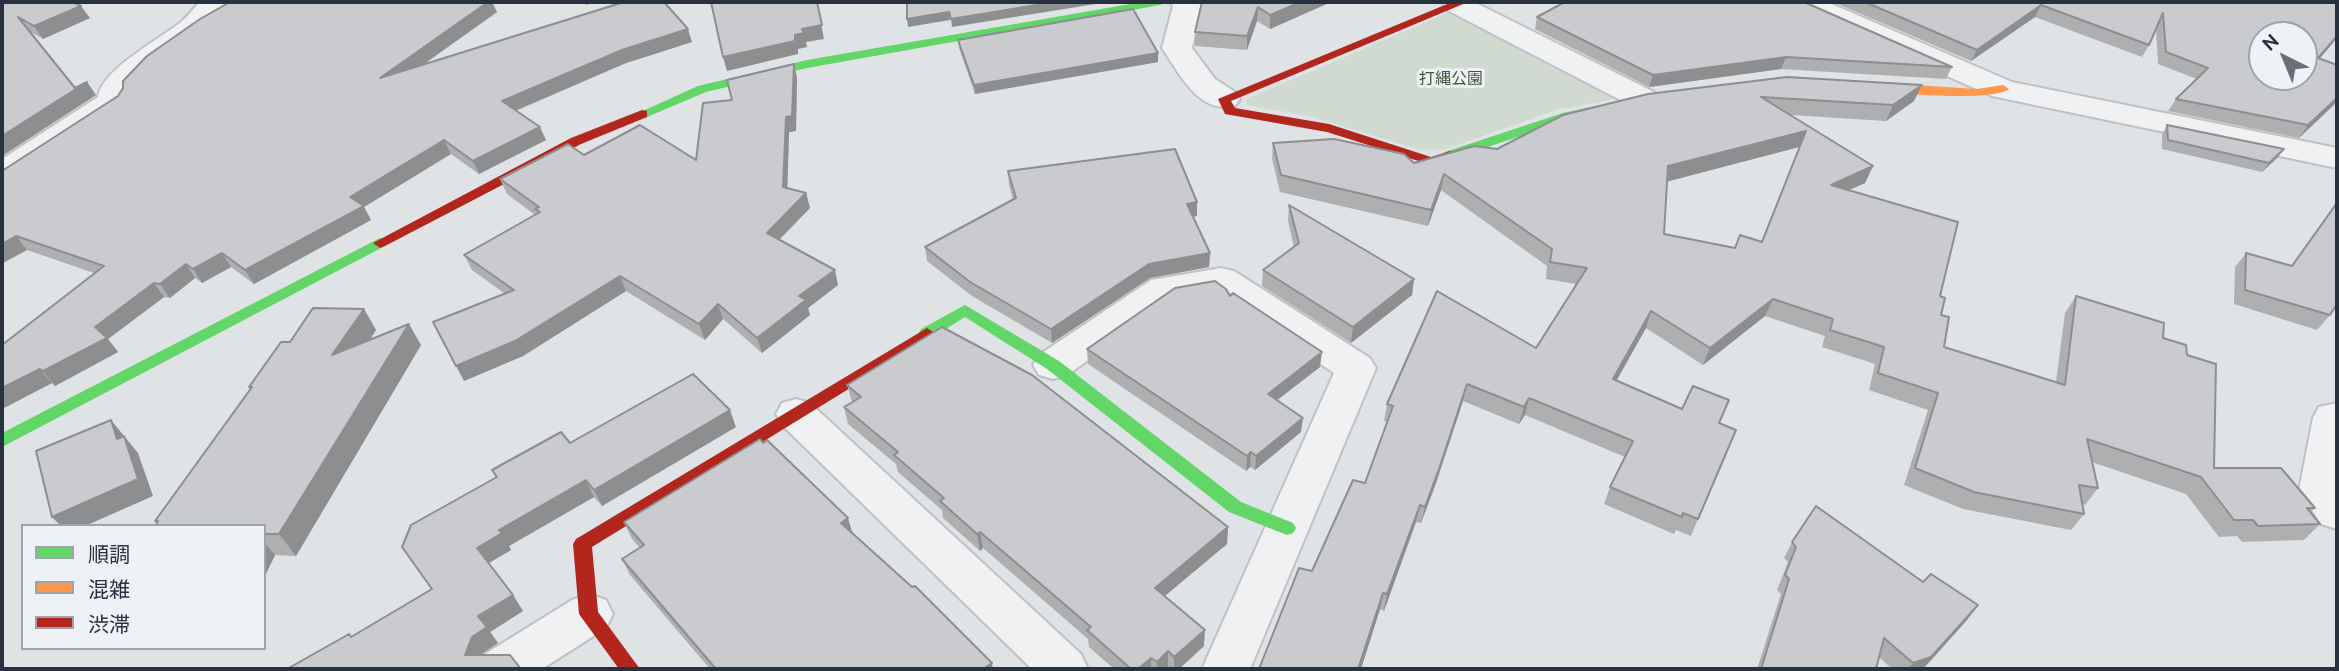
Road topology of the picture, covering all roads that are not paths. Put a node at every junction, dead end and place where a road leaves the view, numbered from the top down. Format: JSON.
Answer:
{"nodes":[{"id":1,"x":215,"y":2,"type":"edge"},
{"id":2,"x":1160,"y":2,"type":"edge"},
{"id":3,"x":1184,"y":2,"type":"edge"},
{"id":4,"x":1804,"y":2,"type":"edge"},
{"id":5,"x":1874,"y":2,"type":"edge"},
{"id":6,"x":1460,"y":3,"type":"edge"},
{"id":7,"x":1845,"y":20,"type":"junction"},
{"id":8,"x":1846,"y":85,"type":"edge"},
{"id":9,"x":2003,"y":89,"type":"junction"},
{"id":10,"x":1650,"y":98,"type":"joint"},
{"id":11,"x":1224,"y":99,"type":"junction"},
{"id":12,"x":2336,"y":150,"type":"edge"},
{"id":13,"x":2,"y":174,"type":"edge"},
{"id":14,"x":1053,"y":366,"type":"junction"},
{"id":15,"x":796,"y":414,"type":"junction"},
{"id":16,"x":2337,"y":418,"type":"edge"},
{"id":17,"x":2,"y":441,"type":"edge"},
{"id":18,"x":2337,"y":512,"type":"edge"},
{"id":19,"x":1287,"y":528,"type":"junction"},
{"id":20,"x":589,"y":614,"type":"junction"},
{"id":21,"x":502,"y":669,"type":"edge"},
{"id":22,"x":630,"y":669,"type":"edge"},
{"id":23,"x":1065,"y":669,"type":"edge"},
{"id":24,"x":1226,"y":669,"type":"edge"}],
"edges":[{"from":1,"to":13,"type":"street"},
{"from":2,"to":17,"type":"street"},
{"from":3,"to":11,"type":"street"},
{"from":4,"to":7,"type":"street"},
{"from":5,"to":7,"type":"street"},
{"from":6,"to":10,"type":"street"},
{"from":6,"to":11,"type":"street"},
{"from":7,"to":9,"type":"street"},
{"from":8,"to":9,"type":"street"},
{"from":9,"to":12,"type":"street"},
{"from":10,"to":11,"type":"street"},
{"from":14,"to":15,"type":"street"},
{"from":14,"to":19,"type":"street"},
{"from":14,"to":19,"type":"street"},
{"from":15,"to":20,"type":"street"},
{"from":15,"to":23,"type":"street"},
{"from":16,"to":18,"type":"street"},
{"from":19,"to":24,"type":"street"},
{"from":20,"to":21,"type":"street"},
{"from":20,"to":22,"type":"street"}]}
